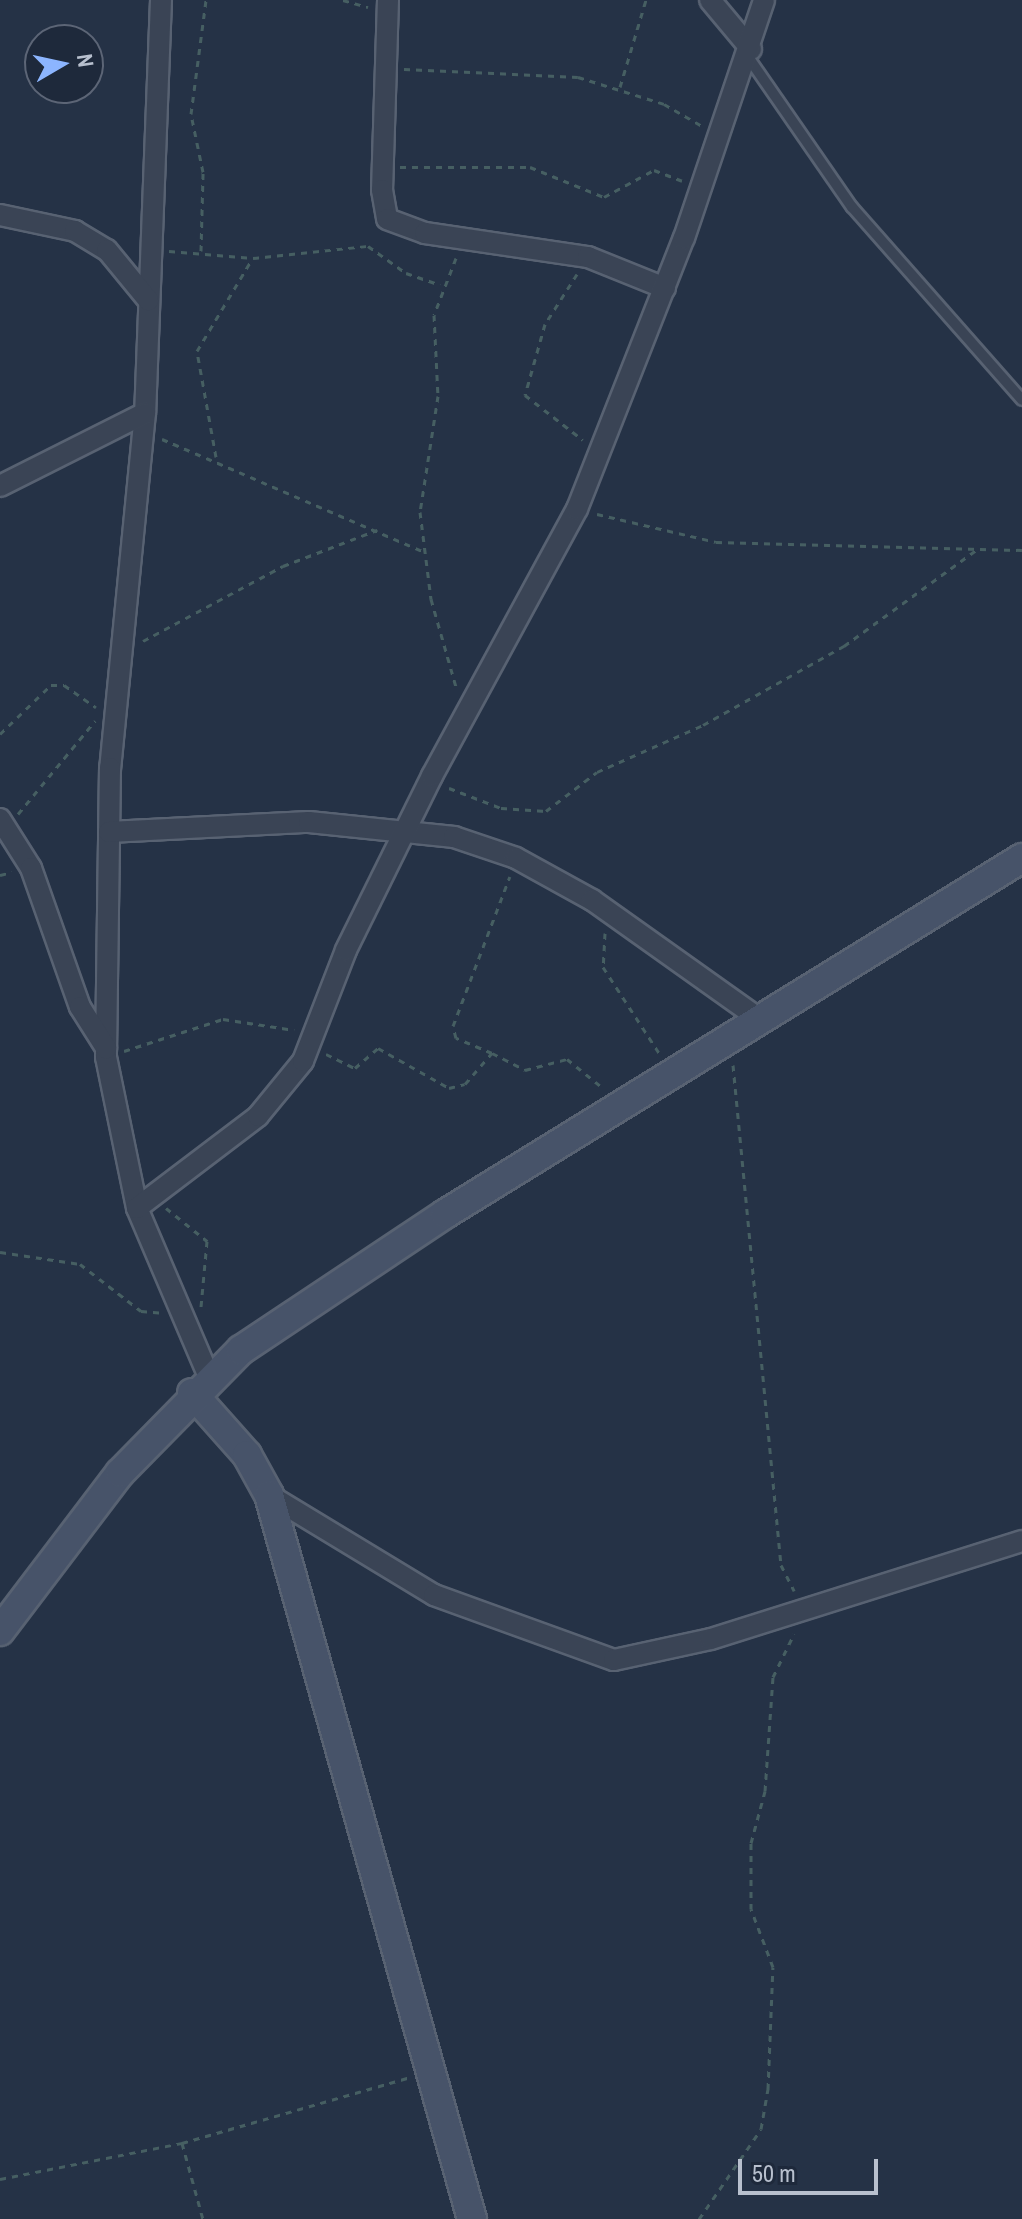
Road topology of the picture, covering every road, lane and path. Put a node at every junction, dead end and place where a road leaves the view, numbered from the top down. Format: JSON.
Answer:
{"nodes":[{"id":1,"x":161,"y":0,"type":"edge"},
{"id":2,"x":206,"y":0,"type":"edge"},
{"id":3,"x":343,"y":0,"type":"edge"},
{"id":4,"x":646,"y":0,"type":"edge"},
{"id":5,"x":710,"y":0,"type":"edge"},
{"id":6,"x":764,"y":0,"type":"edge"},
{"id":7,"x":388,"y":6,"type":"edge"},
{"id":8,"x":750,"y":53,"type":"junction"},
{"id":9,"x":388,"y":70,"type":"junction"},
{"id":10,"x":620,"y":87,"type":"junction"},
{"id":11,"x":715,"y":135,"type":"junction"},
{"id":12,"x":382,"y":167,"type":"junction"},
{"id":13,"x":696,"y":188,"type":"junction"},
{"id":14,"x":0,"y":215,"type":"edge"},
{"id":15,"x":471,"y":240,"type":"junction"},
{"id":16,"x":201,"y":251,"type":"junction"},
{"id":17,"x":150,"y":252,"type":"junction"},
{"id":18,"x":588,"y":257,"type":"junction"},
{"id":19,"x":253,"y":258,"type":"junction"},
{"id":20,"x":440,"y":285,"type":"junction"},
{"id":21,"x":665,"y":288,"type":"junction"},
{"id":22,"x":148,"y":300,"type":"junction"},
{"id":23,"x":1022,"y":400,"type":"edge"},
{"id":24,"x":144,"y":423,"type":"junction"},
{"id":25,"x":602,"y":445,"type":"junction"},
{"id":26,"x":216,"y":457,"type":"junction"},
{"id":27,"x":0,"y":486,"type":"edge"},
{"id":28,"x":577,"y":509,"type":"junction"},
{"id":29,"x":377,"y":530,"type":"junction"},
{"id":30,"x":976,"y":550,"type":"junction"},
{"id":31,"x":1022,"y":550,"type":"edge"},
{"id":32,"x":422,"y":551,"type":"junction"},
{"id":33,"x":118,"y":655,"type":"junction"},
{"id":34,"x":464,"y":717,"type":"junction"},
{"id":35,"x":0,"y":734,"type":"edge"},
{"id":36,"x":432,"y":776,"type":"junction"},
{"id":37,"x":2,"y":823,"type":"edge"},
{"id":38,"x":408,"y":829,"type":"junction"},
{"id":39,"x":109,"y":832,"type":"junction"},
{"id":40,"x":516,"y":858,"type":"junction"},
{"id":41,"x":1022,"y":858,"type":"edge"},
{"id":42,"x":604,"y":909,"type":"junction"},
{"id":43,"x":762,"y":1021,"type":"junction"},
{"id":44,"x":311,"y":1040,"type":"junction"},
{"id":45,"x":728,"y":1042,"type":"junction"},
{"id":46,"x":106,"y":1053,"type":"junction"},
{"id":47,"x":492,"y":1053,"type":"junction"},
{"id":48,"x":674,"y":1075,"type":"junction"},
{"id":49,"x":620,"y":1110,"type":"junction"},
{"id":50,"x":141,"y":1203,"type":"junction"},
{"id":51,"x":0,"y":1252,"type":"edge"},
{"id":52,"x":179,"y":1311,"type":"junction"},
{"id":53,"x":193,"y":1342,"type":"junction"},
{"id":54,"x":200,"y":1385,"type":"junction"},
{"id":55,"x":269,"y":1495,"type":"junction"},
{"id":56,"x":1022,"y":1541,"type":"edge"},
{"id":57,"x":804,"y":1612,"type":"junction"},
{"id":58,"x":0,"y":1631,"type":"edge"},
{"id":59,"x":433,"y":2071,"type":"junction"},
{"id":60,"x":182,"y":2143,"type":"junction"},
{"id":61,"x":0,"y":2179,"type":"edge"},
{"id":62,"x":203,"y":2219,"type":"edge"},
{"id":63,"x":472,"y":2219,"type":"edge"},
{"id":64,"x":699,"y":2219,"type":"edge"}],
"edges":[{"from":1,"to":17,"type":"street"},
{"from":2,"to":16,"type":"path"},
{"from":3,"to":7,"type":"path"},
{"from":4,"to":10,"type":"path"},
{"from":5,"to":8,"type":"street"},
{"from":6,"to":8,"type":"street"},
{"from":7,"to":9,"type":"street"},
{"from":8,"to":11,"type":"street"},
{"from":8,"to":23,"type":"lane"},
{"from":9,"to":10,"type":"path"},
{"from":9,"to":12,"type":"street"},
{"from":10,"to":11,"type":"path"},
{"from":11,"to":13,"type":"street"},
{"from":12,"to":13,"type":"path"},
{"from":12,"to":15,"type":"street"},
{"from":13,"to":21,"type":"street"},
{"from":14,"to":22,"type":"street"},
{"from":15,"to":18,"type":"street"},
{"from":15,"to":20,"type":"path"},
{"from":16,"to":17,"type":"path"},
{"from":16,"to":19,"type":"path"},
{"from":17,"to":22,"type":"street"},
{"from":18,"to":21,"type":"street"},
{"from":18,"to":25,"type":"path"},
{"from":19,"to":20,"type":"path"},
{"from":19,"to":26,"type":"path"},
{"from":20,"to":32,"type":"path"},
{"from":21,"to":25,"type":"street"},
{"from":22,"to":24,"type":"street"},
{"from":24,"to":26,"type":"path"},
{"from":24,"to":27,"type":"street"},
{"from":24,"to":33,"type":"street"},
{"from":25,"to":28,"type":"street"},
{"from":26,"to":29,"type":"path"},
{"from":28,"to":30,"type":"path"},
{"from":28,"to":34,"type":"street"},
{"from":29,"to":32,"type":"path"},
{"from":29,"to":33,"type":"path"},
{"from":30,"to":31,"type":"path"},
{"from":30,"to":36,"type":"path"},
{"from":32,"to":34,"type":"path"},
{"from":33,"to":39,"type":"street"},
{"from":34,"to":36,"type":"street"},
{"from":35,"to":37,"type":"path"},
{"from":36,"to":38,"type":"street"},
{"from":37,"to":46,"type":"street"},
{"from":38,"to":39,"type":"street"},
{"from":38,"to":40,"type":"street"},
{"from":38,"to":44,"type":"street"},
{"from":39,"to":46,"type":"street"},
{"from":40,"to":42,"type":"street"},
{"from":40,"to":47,"type":"path"},
{"from":41,"to":43,"type":"street"},
{"from":42,"to":43,"type":"street"},
{"from":42,"to":48,"type":"path"},
{"from":43,"to":45,"type":"street"},
{"from":44,"to":46,"type":"path"},
{"from":44,"to":47,"type":"path"},
{"from":44,"to":50,"type":"street"},
{"from":45,"to":48,"type":"street"},
{"from":45,"to":57,"type":"path"},
{"from":46,"to":50,"type":"street"},
{"from":47,"to":49,"type":"path"},
{"from":48,"to":49,"type":"street"},
{"from":49,"to":54,"type":"street"},
{"from":50,"to":52,"type":"street"},
{"from":50,"to":53,"type":"path"},
{"from":51,"to":52,"type":"path"},
{"from":52,"to":53,"type":"street"},
{"from":53,"to":54,"type":"street"},
{"from":54,"to":55,"type":"street"},
{"from":54,"to":58,"type":"street"},
{"from":55,"to":57,"type":"street"},
{"from":55,"to":59,"type":"street"},
{"from":56,"to":57,"type":"street"},
{"from":57,"to":64,"type":"path"},
{"from":59,"to":60,"type":"path"},
{"from":59,"to":63,"type":"street"},
{"from":60,"to":61,"type":"path"},
{"from":60,"to":62,"type":"path"}]}
